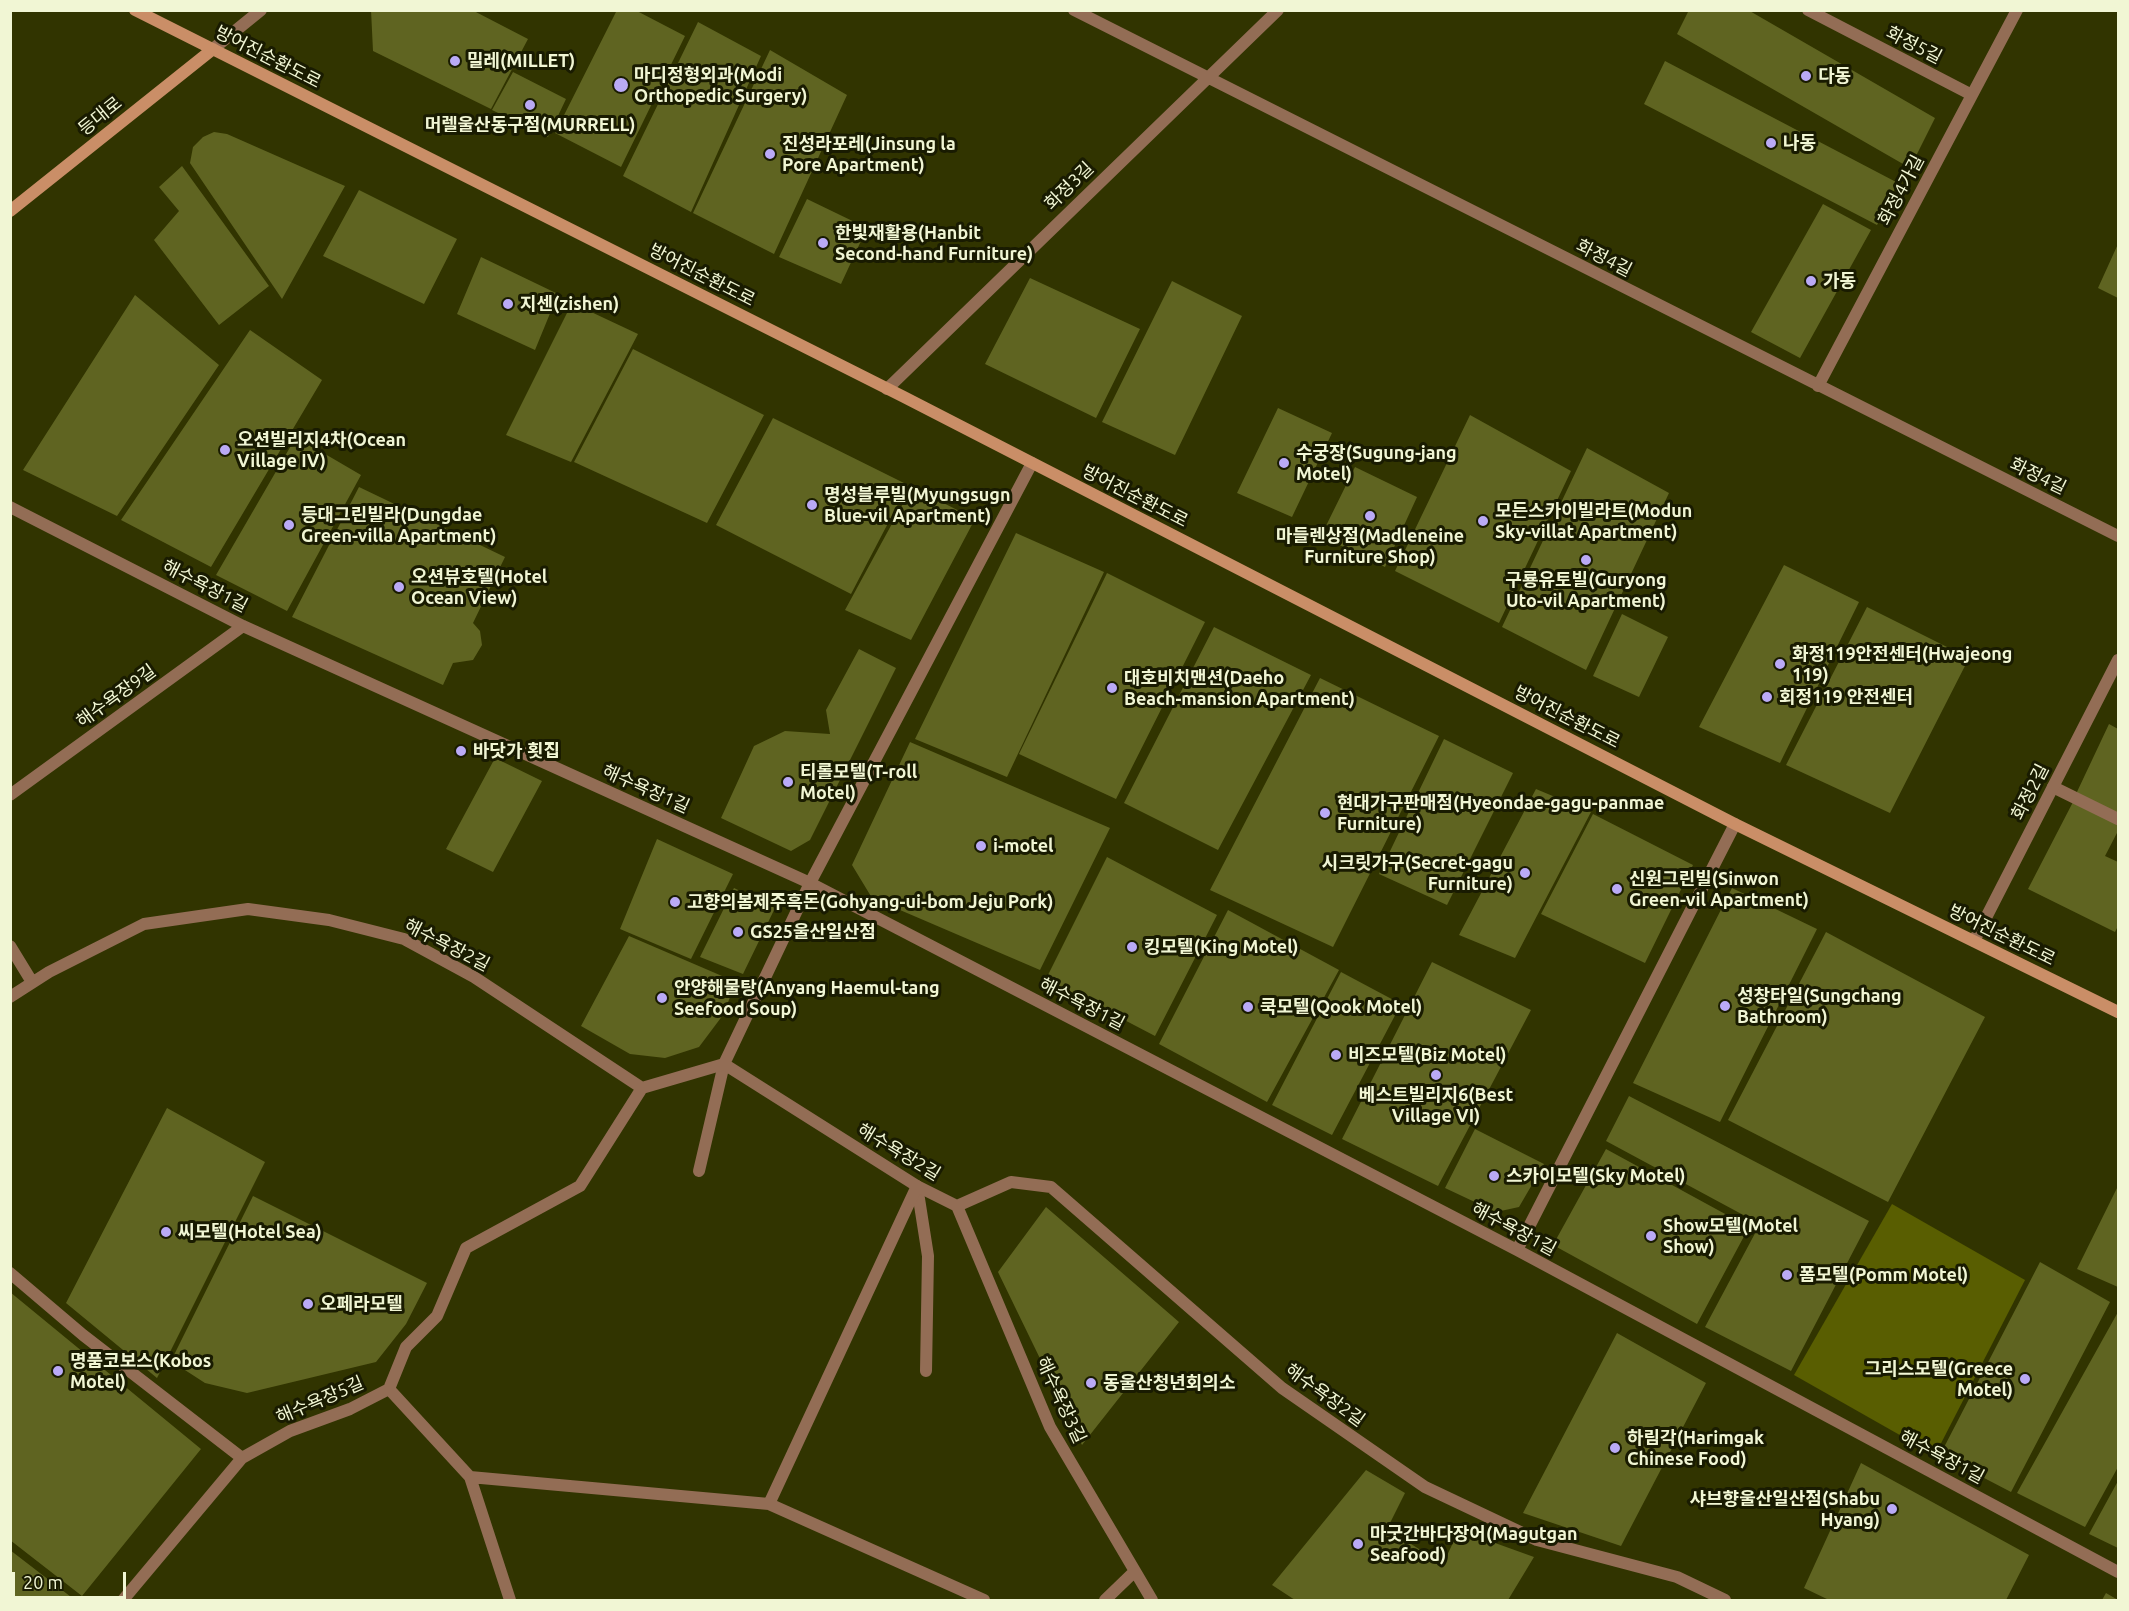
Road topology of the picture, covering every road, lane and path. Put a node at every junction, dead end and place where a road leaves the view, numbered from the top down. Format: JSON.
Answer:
{"nodes":[{"id":1,"x":135,"y":10,"type":"edge"},
{"id":2,"x":261,"y":10,"type":"edge"},
{"id":3,"x":1074,"y":10,"type":"edge"},
{"id":4,"x":1278,"y":10,"type":"edge"},
{"id":5,"x":1808,"y":10,"type":"edge"},
{"id":6,"x":2017,"y":10,"type":"edge"},
{"id":7,"x":213,"y":49,"type":"junction"},
{"id":8,"x":1207,"y":78,"type":"junction"},
{"id":9,"x":1972,"y":95,"type":"junction"},
{"id":10,"x":10,"y":211,"type":"edge"},
{"id":11,"x":1818,"y":386,"type":"junction"},
{"id":12,"x":887,"y":389,"type":"junction"},
{"id":13,"x":1032,"y":463,"type":"junction"},
{"id":14,"x":10,"y":507,"type":"edge"},
{"id":15,"x":2118,"y":536,"type":"edge"},
{"id":16,"x":243,"y":626,"type":"junction"},
{"id":17,"x":2118,"y":660,"type":"edge"},
{"id":18,"x":2053,"y":786,"type":"junction"},
{"id":19,"x":10,"y":795,"type":"edge"},
{"id":20,"x":2118,"y":819,"type":"edge"},
{"id":21,"x":1735,"y":824,"type":"junction"},
{"id":22,"x":810,"y":883,"type":"junction"},
{"id":23,"x":1974,"y":941,"type":"junction"},
{"id":24,"x":10,"y":946,"type":"edge"},
{"id":25,"x":32,"y":982,"type":"junction"},
{"id":26,"x":10,"y":997,"type":"edge"},
{"id":27,"x":2118,"y":1012,"type":"edge"},
{"id":28,"x":724,"y":1064,"type":"junction"},
{"id":29,"x":642,"y":1089,"type":"junction"},
{"id":30,"x":699,"y":1171,"type":"dead end"},
{"id":31,"x":917,"y":1186,"type":"junction"},
{"id":32,"x":957,"y":1206,"type":"junction"},
{"id":33,"x":1517,"y":1250,"type":"junction"},
{"id":34,"x":10,"y":1273,"type":"edge"},
{"id":35,"x":926,"y":1371,"type":"dead end"},
{"id":36,"x":389,"y":1389,"type":"junction"},
{"id":37,"x":242,"y":1458,"type":"junction"},
{"id":38,"x":470,"y":1477,"type":"junction"},
{"id":39,"x":768,"y":1504,"type":"junction"},
{"id":40,"x":1134,"y":1572,"type":"junction"},
{"id":41,"x":2118,"y":1572,"type":"edge"},
{"id":42,"x":123,"y":1600,"type":"edge"},
{"id":43,"x":510,"y":1600,"type":"edge"},
{"id":44,"x":984,"y":1600,"type":"edge"},
{"id":45,"x":1105,"y":1600,"type":"edge"},
{"id":46,"x":1152,"y":1600,"type":"edge"},
{"id":47,"x":1725,"y":1600,"type":"edge"}],
"edges":[{"from":1,"to":7,"type":"main road","name":"방어진순환도로"},
{"from":2,"to":7,"type":"street"},
{"from":3,"to":8,"type":"street","name":"화정4길"},
{"from":4,"to":8,"type":"street","name":"화정3길"},
{"from":5,"to":9,"type":"street","name":"화정5길"},
{"from":6,"to":9,"type":"street","name":"화정4가길"},
{"from":7,"to":10,"type":"main road","name":"등대로"},
{"from":7,"to":12,"type":"main road","name":"방어진순환도로"},
{"from":8,"to":11,"type":"street","name":"화정4길"},
{"from":8,"to":12,"type":"street","name":"화정3길"},
{"from":9,"to":11,"type":"street","name":"화정4가길"},
{"from":11,"to":15,"type":"street","name":"화정4길"},
{"from":12,"to":13,"type":"main road","name":"방어진순환도로"},
{"from":13,"to":21,"type":"main road","name":"방어진순환도로"},
{"from":13,"to":22,"type":"street"},
{"from":14,"to":16,"type":"street","name":"해수욕장1길"},
{"from":16,"to":19,"type":"street","name":"해수욕장9길"},
{"from":16,"to":22,"type":"street","name":"해수욕장1길"},
{"from":17,"to":18,"type":"street","name":"화정2길"},
{"from":18,"to":20,"type":"street"},
{"from":18,"to":23,"type":"street","name":"화정2길"},
{"from":21,"to":23,"type":"main road","name":"방어진순환도로"},
{"from":21,"to":33,"type":"street"},
{"from":22,"to":28,"type":"street"},
{"from":22,"to":33,"type":"street","name":"해수욕장1길"},
{"from":23,"to":27,"type":"main road","name":"방어진순환도로"},
{"from":24,"to":25,"type":"street"},
{"from":25,"to":26,"type":"street","name":"해수욕장2길"},
{"from":25,"to":29,"type":"street","name":"해수욕장2길"},
{"from":28,"to":29,"type":"street"},
{"from":28,"to":30,"type":"street"},
{"from":28,"to":31,"type":"street","name":"해수욕장2길"},
{"from":29,"to":36,"type":"street"},
{"from":31,"to":32,"type":"street","name":"해수욕장2길"},
{"from":31,"to":35,"type":"street"},
{"from":31,"to":39,"type":"street"},
{"from":32,"to":40,"type":"street","name":"해수욕장3길"},
{"from":32,"to":47,"type":"street","name":"해수욕장2길"},
{"from":33,"to":41,"type":"street","name":"해수욕장1길"},
{"from":34,"to":37,"type":"street"},
{"from":36,"to":37,"type":"street","name":"해수욕장5길"},
{"from":36,"to":38,"type":"street","name":"해수욕장5길"},
{"from":37,"to":42,"type":"street","name":"해수욕장5길"},
{"from":38,"to":39,"type":"street"},
{"from":38,"to":43,"type":"street","name":"해수욕장5길"},
{"from":39,"to":44,"type":"street"},
{"from":40,"to":45,"type":"street"},
{"from":40,"to":46,"type":"street","name":"해수욕장3길"}]}
